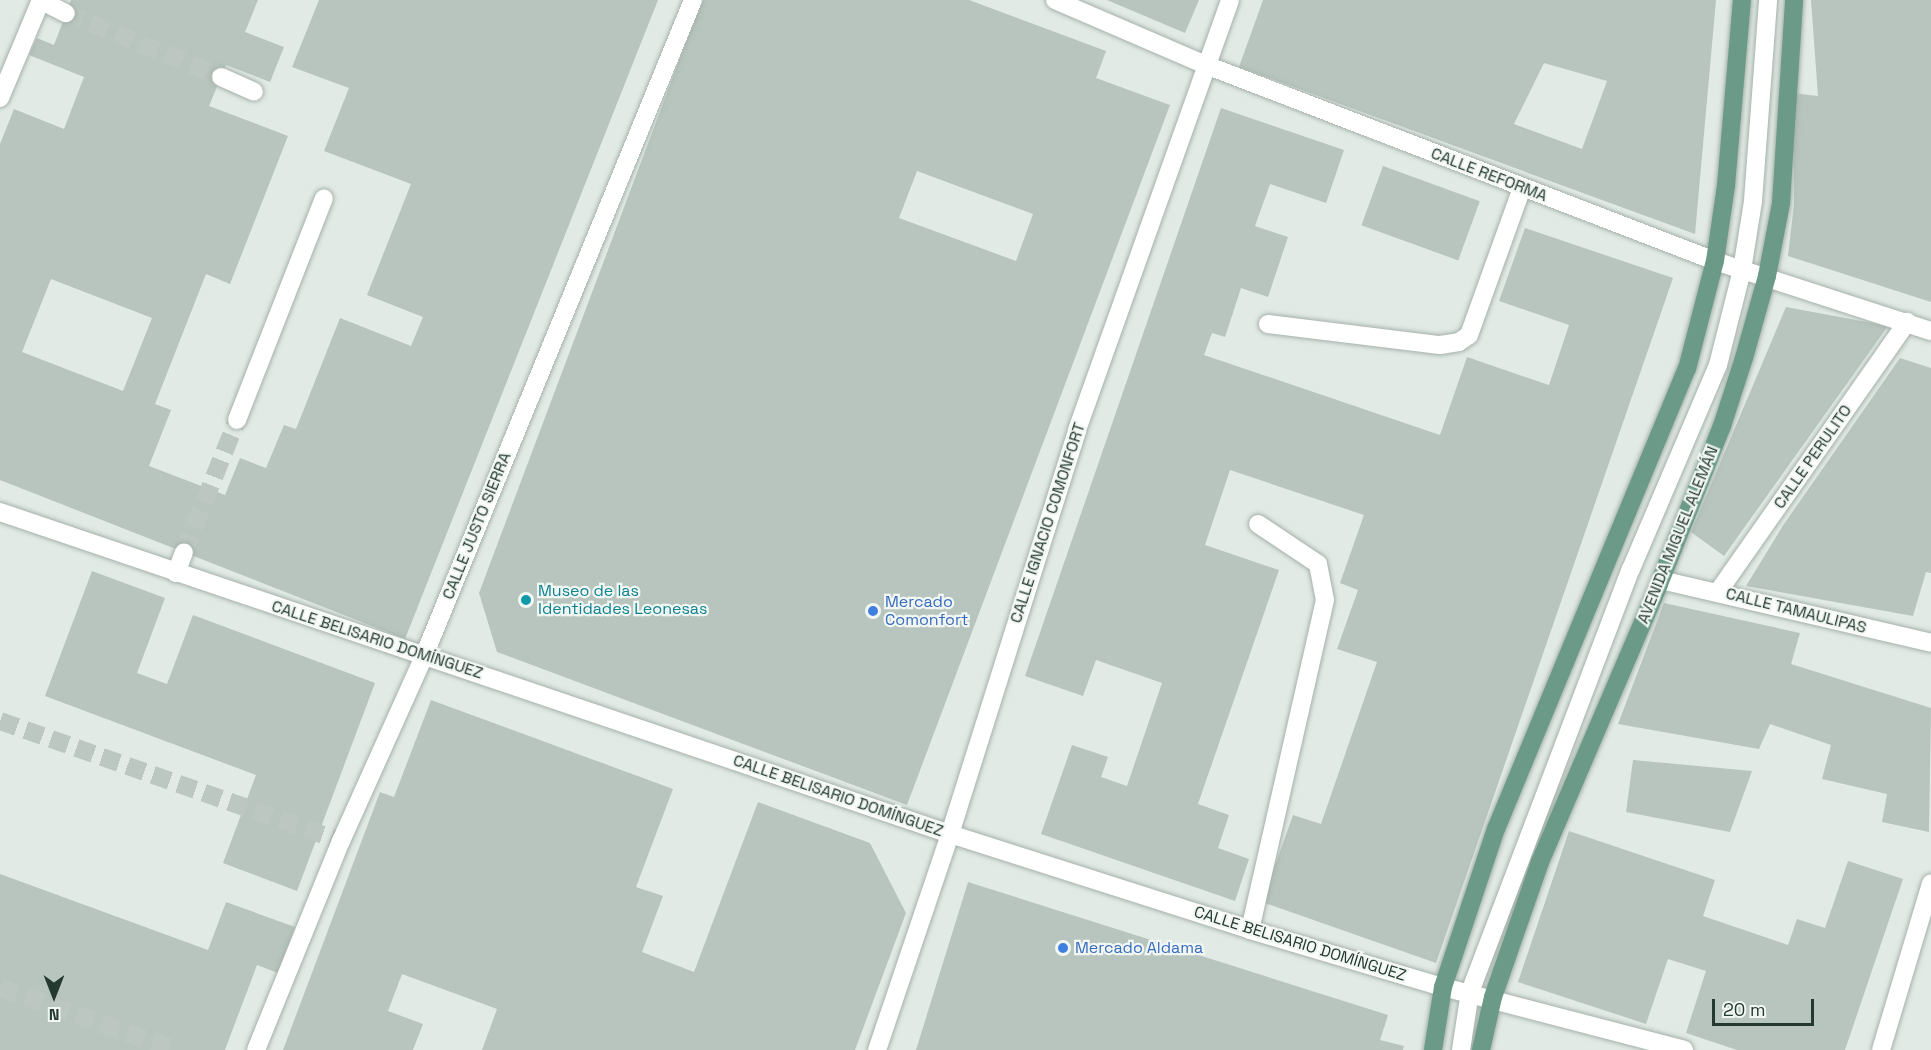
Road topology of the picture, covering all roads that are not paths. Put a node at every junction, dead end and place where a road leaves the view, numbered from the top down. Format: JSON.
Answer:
{"nodes":[{"id":1,"x":41,"y":0,"type":"edge"},
{"id":2,"x":693,"y":0,"type":"edge"},
{"id":3,"x":1054,"y":0,"type":"edge"},
{"id":4,"x":1230,"y":0,"type":"edge"},
{"id":5,"x":1742,"y":0,"type":"edge"},
{"id":6,"x":1768,"y":0,"type":"edge"},
{"id":7,"x":1794,"y":0,"type":"edge"},
{"id":8,"x":66,"y":13,"type":"tunnel mouth"},
{"id":9,"x":1206,"y":65,"type":"junction"},
{"id":10,"x":220,"y":77,"type":"tunnel mouth"},
{"id":11,"x":254,"y":92,"type":"dead end"},
{"id":12,"x":0,"y":98,"type":"edge"},
{"id":13,"x":1522,"y":188,"type":"junction"},
{"id":14,"x":324,"y":198,"type":"dead end"},
{"id":15,"x":1715,"y":261,"type":"junction"},
{"id":16,"x":1742,"y":270,"type":"junction"},
{"id":17,"x":1767,"y":276,"type":"junction"},
{"id":18,"x":1907,"y":322,"type":"junction"},
{"id":19,"x":1268,"y":324,"type":"dead end"},
{"id":20,"x":1931,"y":331,"type":"edge"},
{"id":21,"x":237,"y":420,"type":"tunnel mouth"},
{"id":22,"x":0,"y":512,"type":"edge"},
{"id":23,"x":1258,"y":524,"type":"dead end"},
{"id":24,"x":184,"y":552,"type":"tunnel mouth"},
{"id":25,"x":176,"y":573,"type":"junction"},
{"id":26,"x":1661,"y":580,"type":"junction"},
{"id":27,"x":1718,"y":592,"type":"junction"},
{"id":28,"x":1931,"y":643,"type":"edge"},
{"id":29,"x":424,"y":656,"type":"junction"},
{"id":30,"x":950,"y":834,"type":"junction"},
{"id":31,"x":1931,"y":883,"type":"edge"},
{"id":32,"x":1250,"y":930,"type":"junction"},
{"id":33,"x":1443,"y":987,"type":"junction"},
{"id":34,"x":1470,"y":992,"type":"junction"},
{"id":35,"x":1493,"y":998,"type":"junction"},
{"id":36,"x":256,"y":1050,"type":"edge"},
{"id":37,"x":877,"y":1050,"type":"edge"},
{"id":38,"x":1433,"y":1050,"type":"edge"},
{"id":39,"x":1461,"y":1050,"type":"edge"},
{"id":40,"x":1481,"y":1050,"type":"edge"},
{"id":41,"x":1684,"y":1050,"type":"edge"},
{"id":42,"x":1881,"y":1050,"type":"edge"}],
"edges":[{"from":1,"to":8,"type":"street"},
{"from":1,"to":12,"type":"street"},
{"from":2,"to":29,"type":"street","name":"CALLE JUSTO SIERRA"},
{"from":3,"to":9,"type":"street","name":"CALLE REFORMA"},
{"from":4,"to":9,"type":"street","name":"CALLE IGNACIO COMONFORT"},
{"from":5,"to":15,"type":"main road"},
{"from":6,"to":16,"type":"street"},
{"from":7,"to":17,"type":"main road","name":"AVENIDA MIGUEL ALEMÁN"},
{"from":9,"to":13,"type":"street","name":"CALLE REFORMA"},
{"from":9,"to":30,"type":"street","name":"CALLE IGNACIO COMONFORT"},
{"from":10,"to":11,"type":"street"},
{"from":13,"to":15,"type":"street","name":"CALLE REFORMA"},
{"from":13,"to":19,"type":"street"},
{"from":14,"to":21,"type":"street"},
{"from":15,"to":16,"type":"street","name":"CALLE REFORMA"},
{"from":15,"to":33,"type":"main road"},
{"from":16,"to":17,"type":"street","name":"CALLE REFORMA"},
{"from":16,"to":34,"type":"street"},
{"from":17,"to":18,"type":"street","name":"CALLE REFORMA"},
{"from":17,"to":26,"type":"main road","name":"AVENIDA MIGUEL ALEMÁN"},
{"from":18,"to":20,"type":"street","name":"CALLE REFORMA"},
{"from":18,"to":27,"type":"street","name":"CALLE PERULITO"},
{"from":22,"to":25,"type":"street","name":"CALLE BELISARIO DOMÍNGUEZ"},
{"from":23,"to":32,"type":"street"},
{"from":24,"to":25,"type":"street"},
{"from":25,"to":29,"type":"street","name":"CALLE BELISARIO DOMÍNGUEZ"},
{"from":26,"to":27,"type":"street","name":"CALLE TAMAULIPAS"},
{"from":26,"to":35,"type":"main road","name":"AVENIDA MIGUEL ALEMÁN"},
{"from":27,"to":28,"type":"street","name":"CALLE TAMAULIPAS"},
{"from":29,"to":30,"type":"street","name":"CALLE BELISARIO DOMÍNGUEZ"},
{"from":29,"to":36,"type":"street","name":"CALLE JUSTO SIERRA"},
{"from":30,"to":32,"type":"street","name":"CALLE BELISARIO DOMÍNGUEZ"},
{"from":30,"to":37,"type":"street","name":"CALLE IGNACIO COMONFORT"},
{"from":31,"to":42,"type":"street"},
{"from":32,"to":33,"type":"street","name":"CALLE BELISARIO DOMÍNGUEZ"},
{"from":33,"to":34,"type":"street","name":"CALLE BELISARIO DOMÍNGUEZ"},
{"from":33,"to":38,"type":"main road"},
{"from":34,"to":35,"type":"street","name":"CALLE BELISARIO DOMÍNGUEZ"},
{"from":34,"to":39,"type":"street"},
{"from":35,"to":40,"type":"main road","name":"AVENIDA MIGUEL ALEMÁN"},
{"from":35,"to":41,"type":"street","name":"CALLE BELISARIO DOMÍNGUEZ"}]}
